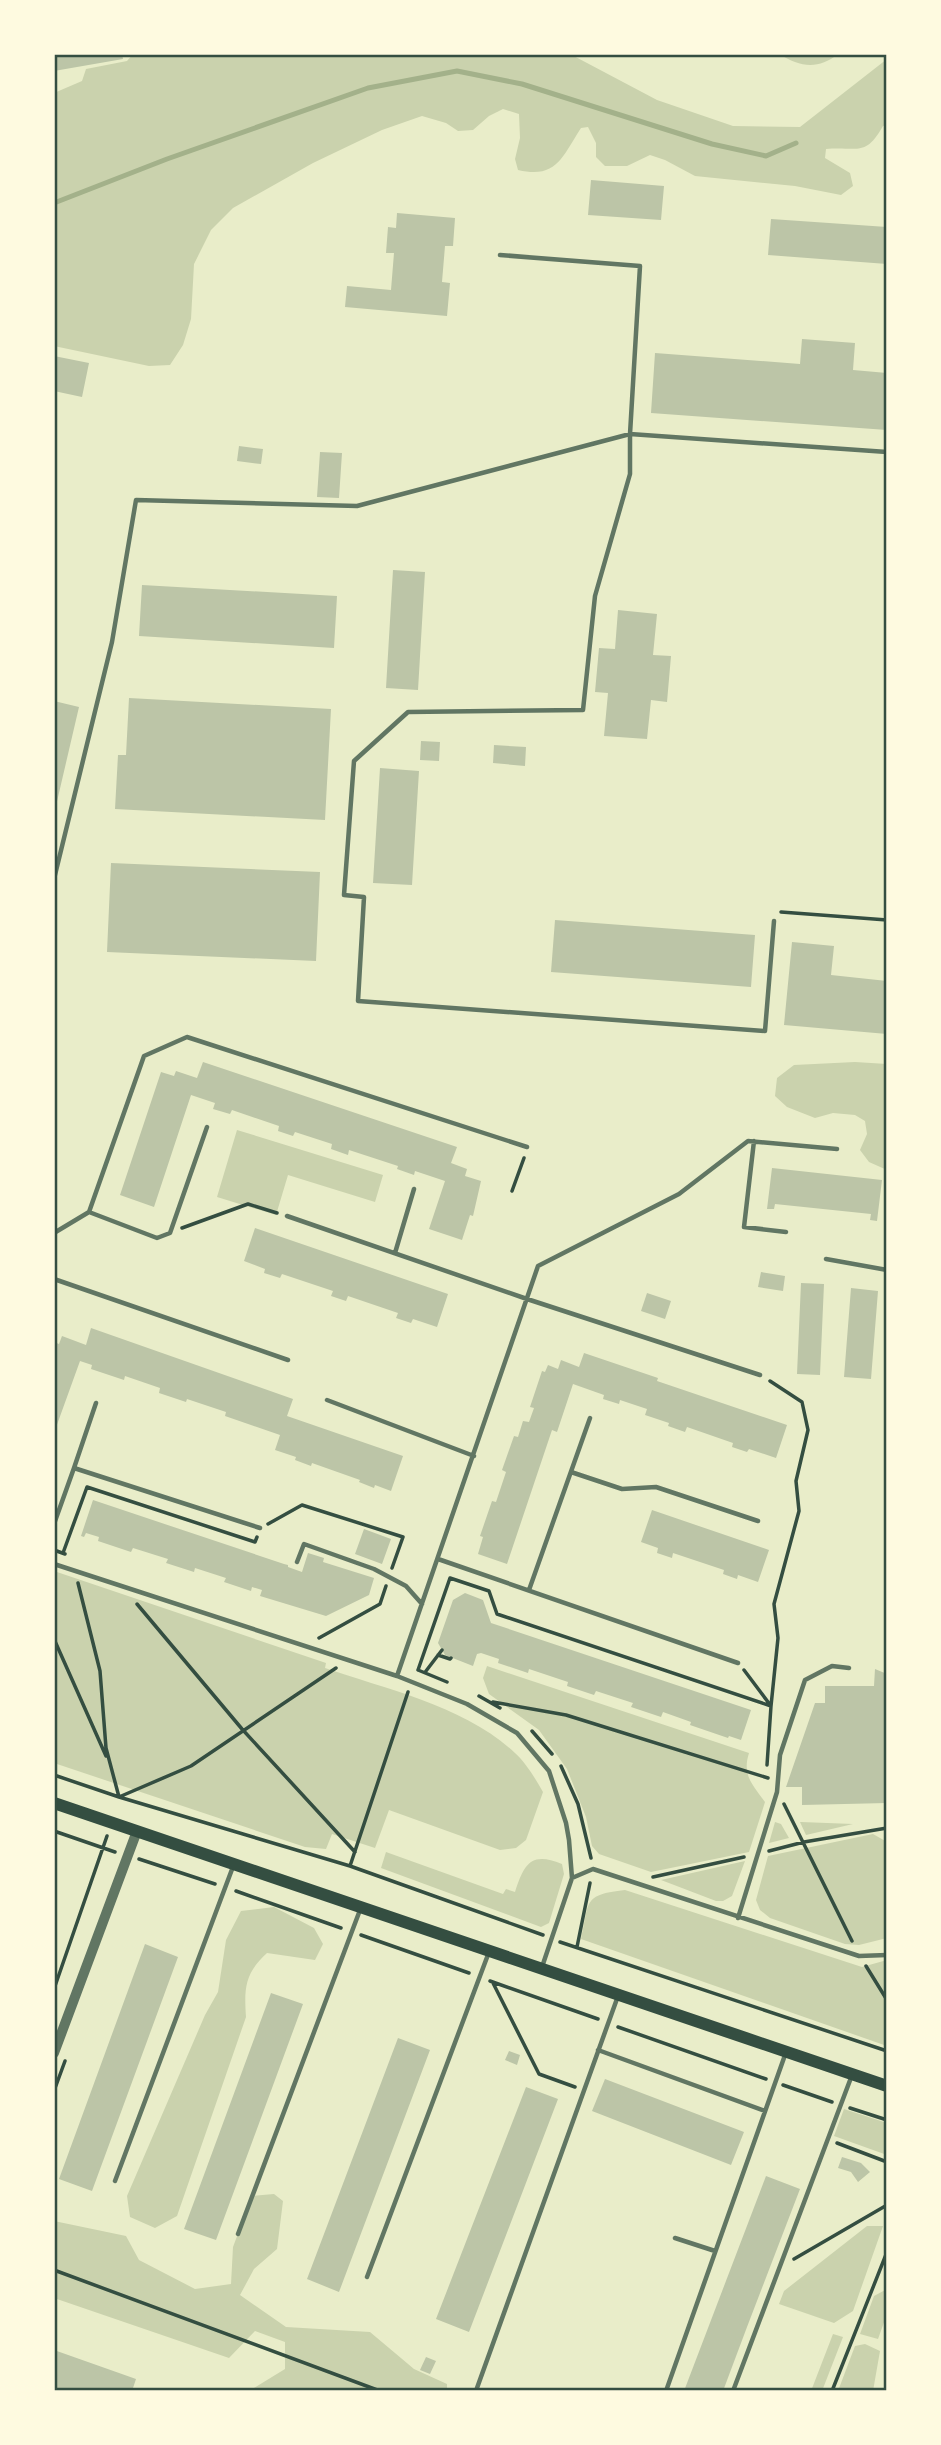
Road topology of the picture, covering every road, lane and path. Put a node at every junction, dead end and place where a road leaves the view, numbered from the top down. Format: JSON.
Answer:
{"nodes":[{"id":1,"x":500,"y":255,"type":"dead end"},
{"id":2,"x":630,"y":435,"type":"junction"},
{"id":3,"x":887,"y":453,"type":"edge"},
{"id":4,"x":54,"y":879,"type":"edge"},
{"id":5,"x":887,"y":920,"type":"edge"},
{"id":6,"x":774,"y":921,"type":"joint"},
{"id":7,"x":207,"y":1127,"type":"dead end"},
{"id":8,"x":754,"y":1141,"type":"junction"},
{"id":9,"x":527,"y":1147,"type":"dead end"},
{"id":10,"x":837,"y":1149,"type":"dead end"},
{"id":11,"x":525,"y":1156,"type":"dead end"},
{"id":12,"x":414,"y":1189,"type":"dead end"},
{"id":13,"x":512,"y":1191,"type":"dead end"},
{"id":14,"x":89,"y":1212,"type":"junction"},
{"id":15,"x":288,"y":1216,"type":"joint"},
{"id":16,"x":786,"y":1232,"type":"dead end"},
{"id":17,"x":54,"y":1233,"type":"edge"},
{"id":18,"x":170,"y":1233,"type":"junction"},
{"id":19,"x":395,"y":1253,"type":"junction"},
{"id":20,"x":826,"y":1259,"type":"dead end"},
{"id":21,"x":887,"y":1270,"type":"edge"},
{"id":22,"x":54,"y":1279,"type":"edge"},
{"id":23,"x":527,"y":1299,"type":"junction"},
{"id":24,"x":288,"y":1360,"type":"dead end"},
{"id":25,"x":760,"y":1375,"type":"joint"},
{"id":26,"x":327,"y":1400,"type":"dead end"},
{"id":27,"x":96,"y":1403,"type":"dead end"},
{"id":28,"x":590,"y":1418,"type":"dead end"},
{"id":29,"x":474,"y":1455,"type":"junction"},
{"id":30,"x":75,"y":1468,"type":"junction"},
{"id":31,"x":571,"y":1472,"type":"junction"},
{"id":32,"x":758,"y":1521,"type":"dead end"},
{"id":33,"x":54,"y":1524,"type":"edge"},
{"id":34,"x":260,"y":1528,"type":"dead end"},
{"id":35,"x":54,"y":1550,"type":"edge"},
{"id":36,"x":74,"y":1557,"type":"dead end"},
{"id":37,"x":438,"y":1559,"type":"junction"},
{"id":38,"x":297,"y":1562,"type":"dead end"},
{"id":39,"x":54,"y":1564,"type":"edge"},
{"id":40,"x":75,"y":1571,"type":"junction"},
{"id":41,"x":122,"y":1587,"type":"junction"},
{"id":42,"x":529,"y":1590,"type":"junction"},
{"id":43,"x":422,"y":1604,"type":"junction"},
{"id":44,"x":319,"y":1638,"type":"dead end"},
{"id":45,"x":54,"y":1639,"type":"edge"},
{"id":46,"x":331,"y":1642,"type":"dead end"},
{"id":47,"x":442,"y":1650,"type":"dead end"},
{"id":48,"x":438,"y":1655,"type":"junction"},
{"id":49,"x":450,"y":1658,"type":"dead end"},
{"id":50,"x":348,"y":1661,"type":"junction"},
{"id":51,"x":738,"y":1663,"type":"joint"},
{"id":52,"x":401,"y":1665,"type":"junction"},
{"id":53,"x":849,"y":1668,"type":"dead end"},
{"id":54,"x":418,"y":1670,"type":"junction"},
{"id":55,"x":425,"y":1672,"type":"junction"},
{"id":56,"x":397,"y":1675,"type":"junction"},
{"id":57,"x":411,"y":1682,"type":"junction"},
{"id":58,"x":458,"y":1687,"type":"dead end"},
{"id":59,"x":469,"y":1692,"type":"dead end"},
{"id":60,"x":491,"y":1701,"type":"junction"},
{"id":61,"x":771,"y":1706,"type":"junction"},
{"id":62,"x":509,"y":1715,"type":"dead end"},
{"id":63,"x":528,"y":1728,"type":"dead end"},
{"id":64,"x":242,"y":1730,"type":"junction"},
{"id":65,"x":552,"y":1755,"type":"dead end"},
{"id":66,"x":110,"y":1764,"type":"junction"},
{"id":67,"x":560,"y":1765,"type":"dead end"},
{"id":68,"x":54,"y":1774,"type":"edge"},
{"id":69,"x":771,"y":1779,"type":"junction"},
{"id":70,"x":777,"y":1792,"type":"junction"},
{"id":71,"x":119,"y":1797,"type":"junction"},
{"id":72,"x":54,"y":1802,"type":"edge"},
{"id":73,"x":887,"y":1828,"type":"edge"},
{"id":74,"x":54,"y":1831,"type":"edge"},
{"id":75,"x":137,"y":1831,"type":"junction"},
{"id":76,"x":804,"y":1842,"type":"junction"},
{"id":77,"x":104,"y":1847,"type":"junction"},
{"id":78,"x":355,"y":1852,"type":"junction"},
{"id":79,"x":758,"y":1854,"type":"junction"},
{"id":80,"x":128,"y":1856,"type":"junction"},
{"id":81,"x":591,"y":1856,"type":"junction"},
{"id":82,"x":603,"y":1860,"type":"dead end"},
{"id":83,"x":234,"y":1863,"type":"junction"},
{"id":84,"x":350,"y":1866,"type":"junction"},
{"id":85,"x":593,"y":1869,"type":"junction"},
{"id":86,"x":652,"y":1877,"type":"dead end"},
{"id":87,"x":572,"y":1878,"type":"junction"},
{"id":88,"x":225,"y":1887,"type":"junction"},
{"id":89,"x":361,"y":1906,"type":"junction"},
{"id":90,"x":738,"y":1918,"type":"junction"},
{"id":91,"x":352,"y":1931,"type":"junction"},
{"id":92,"x":551,"y":1938,"type":"junction"},
{"id":93,"x":576,"y":1948,"type":"junction"},
{"id":94,"x":490,"y":1951,"type":"junction"},
{"id":95,"x":887,"y":1955,"type":"edge"},
{"id":96,"x":859,"y":1956,"type":"junction"},
{"id":97,"x":541,"y":1968,"type":"junction"},
{"id":98,"x":480,"y":1977,"type":"junction"},
{"id":99,"x":492,"y":1982,"type":"junction"},
{"id":100,"x":54,"y":1989,"type":"edge"},
{"id":101,"x":618,"y":1995,"type":"junction"},
{"id":102,"x":887,"y":2000,"type":"edge"},
{"id":103,"x":608,"y":2023,"type":"junction"},
{"id":104,"x":55,"y":2046,"type":"edge"},
{"id":105,"x":598,"y":2050,"type":"junction"},
{"id":106,"x":887,"y":2051,"type":"edge"},
{"id":107,"x":786,"y":2052,"type":"junction"},
{"id":108,"x":852,"y":2074,"type":"junction"},
{"id":109,"x":775,"y":2082,"type":"junction"},
{"id":110,"x":887,"y":2086,"type":"edge"},
{"id":111,"x":584,"y":2091,"type":"junction"},
{"id":112,"x":840,"y":2105,"type":"junction"},
{"id":113,"x":765,"y":2111,"type":"junction"},
{"id":114,"x":887,"y":2120,"type":"edge"},
{"id":115,"x":827,"y":2139,"type":"junction"},
{"id":116,"x":887,"y":2162,"type":"edge"},
{"id":117,"x":115,"y":2181,"type":"dead end"},
{"id":118,"x":887,"y":2205,"type":"edge"},
{"id":119,"x":887,"y":2211,"type":"edge"},
{"id":120,"x":875,"y":2213,"type":"junction"},
{"id":121,"x":238,"y":2234,"type":"dead end"},
{"id":122,"x":675,"y":2238,"type":"dead end"},
{"id":123,"x":715,"y":2251,"type":"junction"},
{"id":124,"x":887,"y":2252,"type":"edge"},
{"id":125,"x":780,"y":2267,"type":"junction"},
{"id":126,"x":54,"y":2270,"type":"edge"},
{"id":127,"x":367,"y":2277,"type":"dead end"},
{"id":128,"x":477,"y":2388,"type":"dead end"},
{"id":129,"x":380,"y":2391,"type":"edge"},
{"id":130,"x":666,"y":2391,"type":"edge"},
{"id":131,"x":733,"y":2391,"type":"edge"},
{"id":132,"x":832,"y":2391,"type":"edge"}],
"edges":[{"from":1,"to":2,"type":"lane"},
{"from":2,"to":3,"type":"lane"},
{"from":2,"to":4,"type":"lane"},
{"from":2,"to":6,"type":"lane"},
{"from":5,"to":6,"type":"path"},
{"from":7,"to":18,"type":"lane"},
{"from":8,"to":10,"type":"lane"},
{"from":8,"to":16,"type":"lane"},
{"from":8,"to":23,"type":"lane"},
{"from":9,"to":14,"type":"lane"},
{"from":11,"to":13,"type":"path"},
{"from":12,"to":19,"type":"lane"},
{"from":14,"to":17,"type":"lane"},
{"from":14,"to":18,"type":"lane"},
{"from":15,"to":18,"type":"path"},
{"from":15,"to":19,"type":"lane"},
{"from":19,"to":23,"type":"lane"},
{"from":20,"to":21,"type":"lane"},
{"from":22,"to":24,"type":"lane"},
{"from":23,"to":25,"type":"lane"},
{"from":23,"to":29,"type":"lane"},
{"from":25,"to":61,"type":"path"},
{"from":26,"to":29,"type":"lane"},
{"from":27,"to":30,"type":"lane"},
{"from":28,"to":31,"type":"lane"},
{"from":29,"to":37,"type":"lane"},
{"from":30,"to":33,"type":"lane"},
{"from":30,"to":34,"type":"lane"},
{"from":31,"to":32,"type":"lane"},
{"from":31,"to":42,"type":"lane"},
{"from":35,"to":36,"type":"path"},
{"from":37,"to":42,"type":"lane"},
{"from":37,"to":43,"type":"lane"},
{"from":38,"to":43,"type":"lane"},
{"from":39,"to":40,"type":"lane"},
{"from":40,"to":41,"type":"lane"},
{"from":40,"to":66,"type":"path"},
{"from":41,"to":50,"type":"lane"},
{"from":41,"to":64,"type":"path"},
{"from":42,"to":51,"type":"lane"},
{"from":43,"to":52,"type":"lane"},
{"from":44,"to":46,"type":"path"},
{"from":45,"to":66,"type":"path"},
{"from":47,"to":48,"type":"path"},
{"from":48,"to":49,"type":"path"},
{"from":48,"to":55,"type":"path"},
{"from":50,"to":56,"type":"lane"},
{"from":50,"to":64,"type":"path"},
{"from":51,"to":61,"type":"path"},
{"from":52,"to":54,"type":"path"},
{"from":52,"to":56,"type":"lane"},
{"from":53,"to":70,"type":"lane"},
{"from":54,"to":55,"type":"path"},
{"from":54,"to":61,"type":"path"},
{"from":55,"to":57,"type":"path"},
{"from":55,"to":58,"type":"path"},
{"from":56,"to":57,"type":"lane"},
{"from":57,"to":78,"type":"path"},
{"from":57,"to":87,"type":"lane"},
{"from":59,"to":60,"type":"path"},
{"from":60,"to":62,"type":"path"},
{"from":60,"to":69,"type":"path"},
{"from":61,"to":69,"type":"path"},
{"from":63,"to":65,"type":"path"},
{"from":64,"to":71,"type":"path"},
{"from":64,"to":78,"type":"path"},
{"from":66,"to":71,"type":"path"},
{"from":67,"to":81,"type":"path"},
{"from":68,"to":71,"type":"path"},
{"from":69,"to":70,"type":"path"},
{"from":70,"to":76,"type":"path"},
{"from":70,"to":79,"type":"lane"},
{"from":71,"to":84,"type":"path"},
{"from":72,"to":75,"type":"main road"},
{"from":73,"to":76,"type":"path"},
{"from":74,"to":77,"type":"path"},
{"from":75,"to":80,"type":"street"},
{"from":75,"to":83,"type":"main road"},
{"from":76,"to":79,"type":"path"},
{"from":76,"to":96,"type":"path"},
{"from":77,"to":80,"type":"path"},
{"from":77,"to":100,"type":"path"},
{"from":78,"to":84,"type":"path"},
{"from":79,"to":86,"type":"path"},
{"from":79,"to":90,"type":"lane"},
{"from":80,"to":88,"type":"path"},
{"from":80,"to":104,"type":"street"},
{"from":81,"to":82,"type":"path"},
{"from":81,"to":85,"type":"path"},
{"from":83,"to":88,"type":"lane"},
{"from":83,"to":89,"type":"main road"},
{"from":84,"to":92,"type":"path"},
{"from":85,"to":87,"type":"lane"},
{"from":85,"to":90,"type":"lane"},
{"from":85,"to":93,"type":"path"},
{"from":87,"to":92,"type":"lane"},
{"from":88,"to":91,"type":"path"},
{"from":88,"to":117,"type":"lane"},
{"from":89,"to":91,"type":"lane"},
{"from":89,"to":94,"type":"main road"},
{"from":90,"to":96,"type":"lane"},
{"from":91,"to":98,"type":"path"},
{"from":91,"to":121,"type":"lane"},
{"from":92,"to":93,"type":"path"},
{"from":92,"to":97,"type":"lane"},
{"from":93,"to":106,"type":"path"},
{"from":94,"to":97,"type":"main road"},
{"from":94,"to":98,"type":"lane"},
{"from":95,"to":96,"type":"lane"},
{"from":96,"to":102,"type":"path"},
{"from":97,"to":101,"type":"main road"},
{"from":98,"to":99,"type":"path"},
{"from":98,"to":127,"type":"lane"},
{"from":99,"to":103,"type":"path"},
{"from":99,"to":111,"type":"path"},
{"from":101,"to":103,"type":"lane"},
{"from":101,"to":107,"type":"main road"},
{"from":103,"to":105,"type":"lane"},
{"from":103,"to":109,"type":"path"},
{"from":105,"to":111,"type":"lane"},
{"from":105,"to":113,"type":"lane"},
{"from":107,"to":108,"type":"main road"},
{"from":107,"to":109,"type":"lane"},
{"from":108,"to":110,"type":"main road"},
{"from":108,"to":112,"type":"lane"},
{"from":109,"to":112,"type":"path"},
{"from":109,"to":113,"type":"lane"},
{"from":111,"to":128,"type":"lane"},
{"from":112,"to":114,"type":"path"},
{"from":112,"to":115,"type":"lane"},
{"from":113,"to":123,"type":"lane"},
{"from":115,"to":116,"type":"path"},
{"from":115,"to":125,"type":"lane"},
{"from":118,"to":120,"type":"path"},
{"from":119,"to":120,"type":"path"},
{"from":120,"to":125,"type":"path"},
{"from":122,"to":123,"type":"lane"},
{"from":123,"to":130,"type":"lane"},
{"from":124,"to":132,"type":"path"},
{"from":125,"to":131,"type":"lane"},
{"from":126,"to":129,"type":"path"}]}
